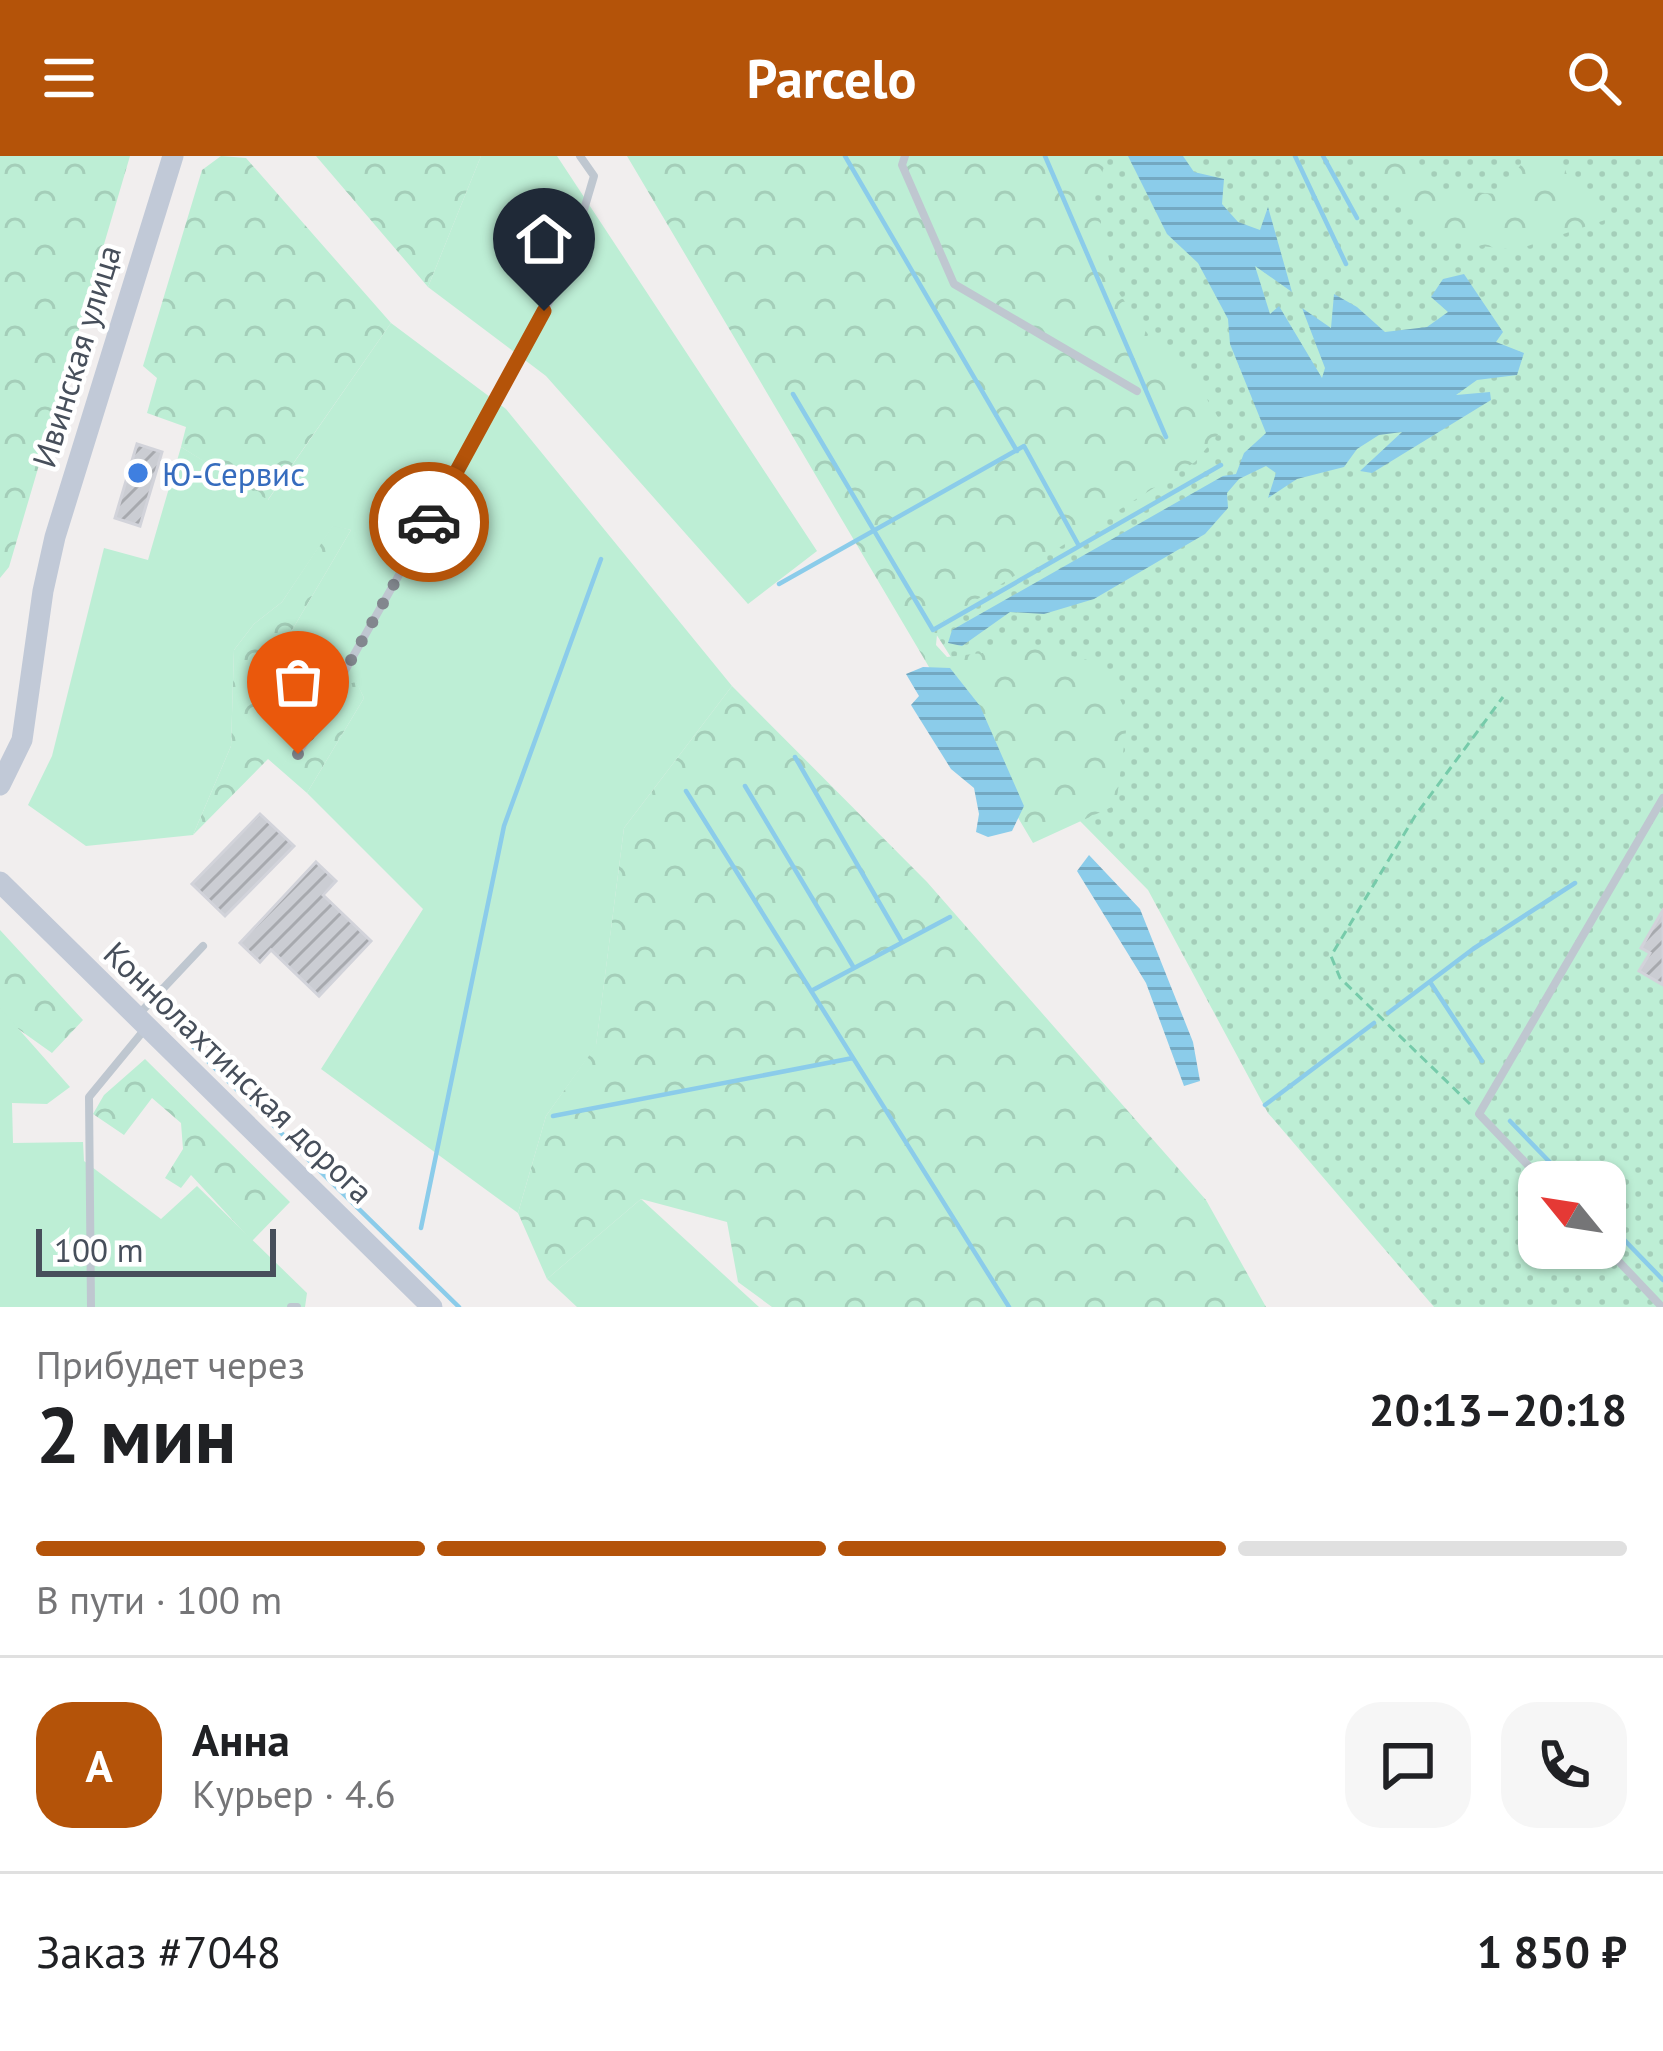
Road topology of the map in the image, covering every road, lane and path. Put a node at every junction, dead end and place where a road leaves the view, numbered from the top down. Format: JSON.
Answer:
{"nodes":[{"id":1,"x":173,"y":156,"type":"edge"},
{"id":2,"x":580,"y":156,"type":"edge"},
{"id":3,"x":905,"y":156,"type":"edge"},
{"id":4,"x":1137,"y":391,"type":"dead end"},
{"id":5,"x":1503,"y":697,"type":"dead end"},
{"id":6,"x":298,"y":754,"type":"dead end"},
{"id":7,"x":0,"y":784,"type":"edge"},
{"id":8,"x":1663,"y":797,"type":"edge"},
{"id":9,"x":0,"y":882,"type":"edge"},
{"id":10,"x":203,"y":946,"type":"dead end"},
{"id":11,"x":141,"y":1022,"type":"junction"},
{"id":12,"x":1480,"y":1114,"type":"junction"},
{"id":13,"x":1524,"y":1161,"type":"edge"},
{"id":14,"x":1626,"y":1269,"type":"edge"},
{"id":15,"x":91,"y":1307,"type":"edge"},
{"id":16,"x":432,"y":1307,"type":"edge"},
{"id":17,"x":1662,"y":1307,"type":"edge"}],
"edges":[{"from":1,"to":7,"type":"street","name":"Ивинская улица"},
{"from":2,"to":6,"type":"lane"},
{"from":3,"to":4,"type":"lane"},
{"from":5,"to":12,"type":"path"},
{"from":8,"to":12,"type":"lane"},
{"from":9,"to":11,"type":"street","name":"Коннолахтинская дорога"},
{"from":10,"to":11,"type":"lane"},
{"from":11,"to":15,"type":"lane"},
{"from":11,"to":16,"type":"street","name":"Коннолахтинская дорога"},
{"from":12,"to":13,"type":"lane"},
{"from":14,"to":17,"type":"lane"}]}
